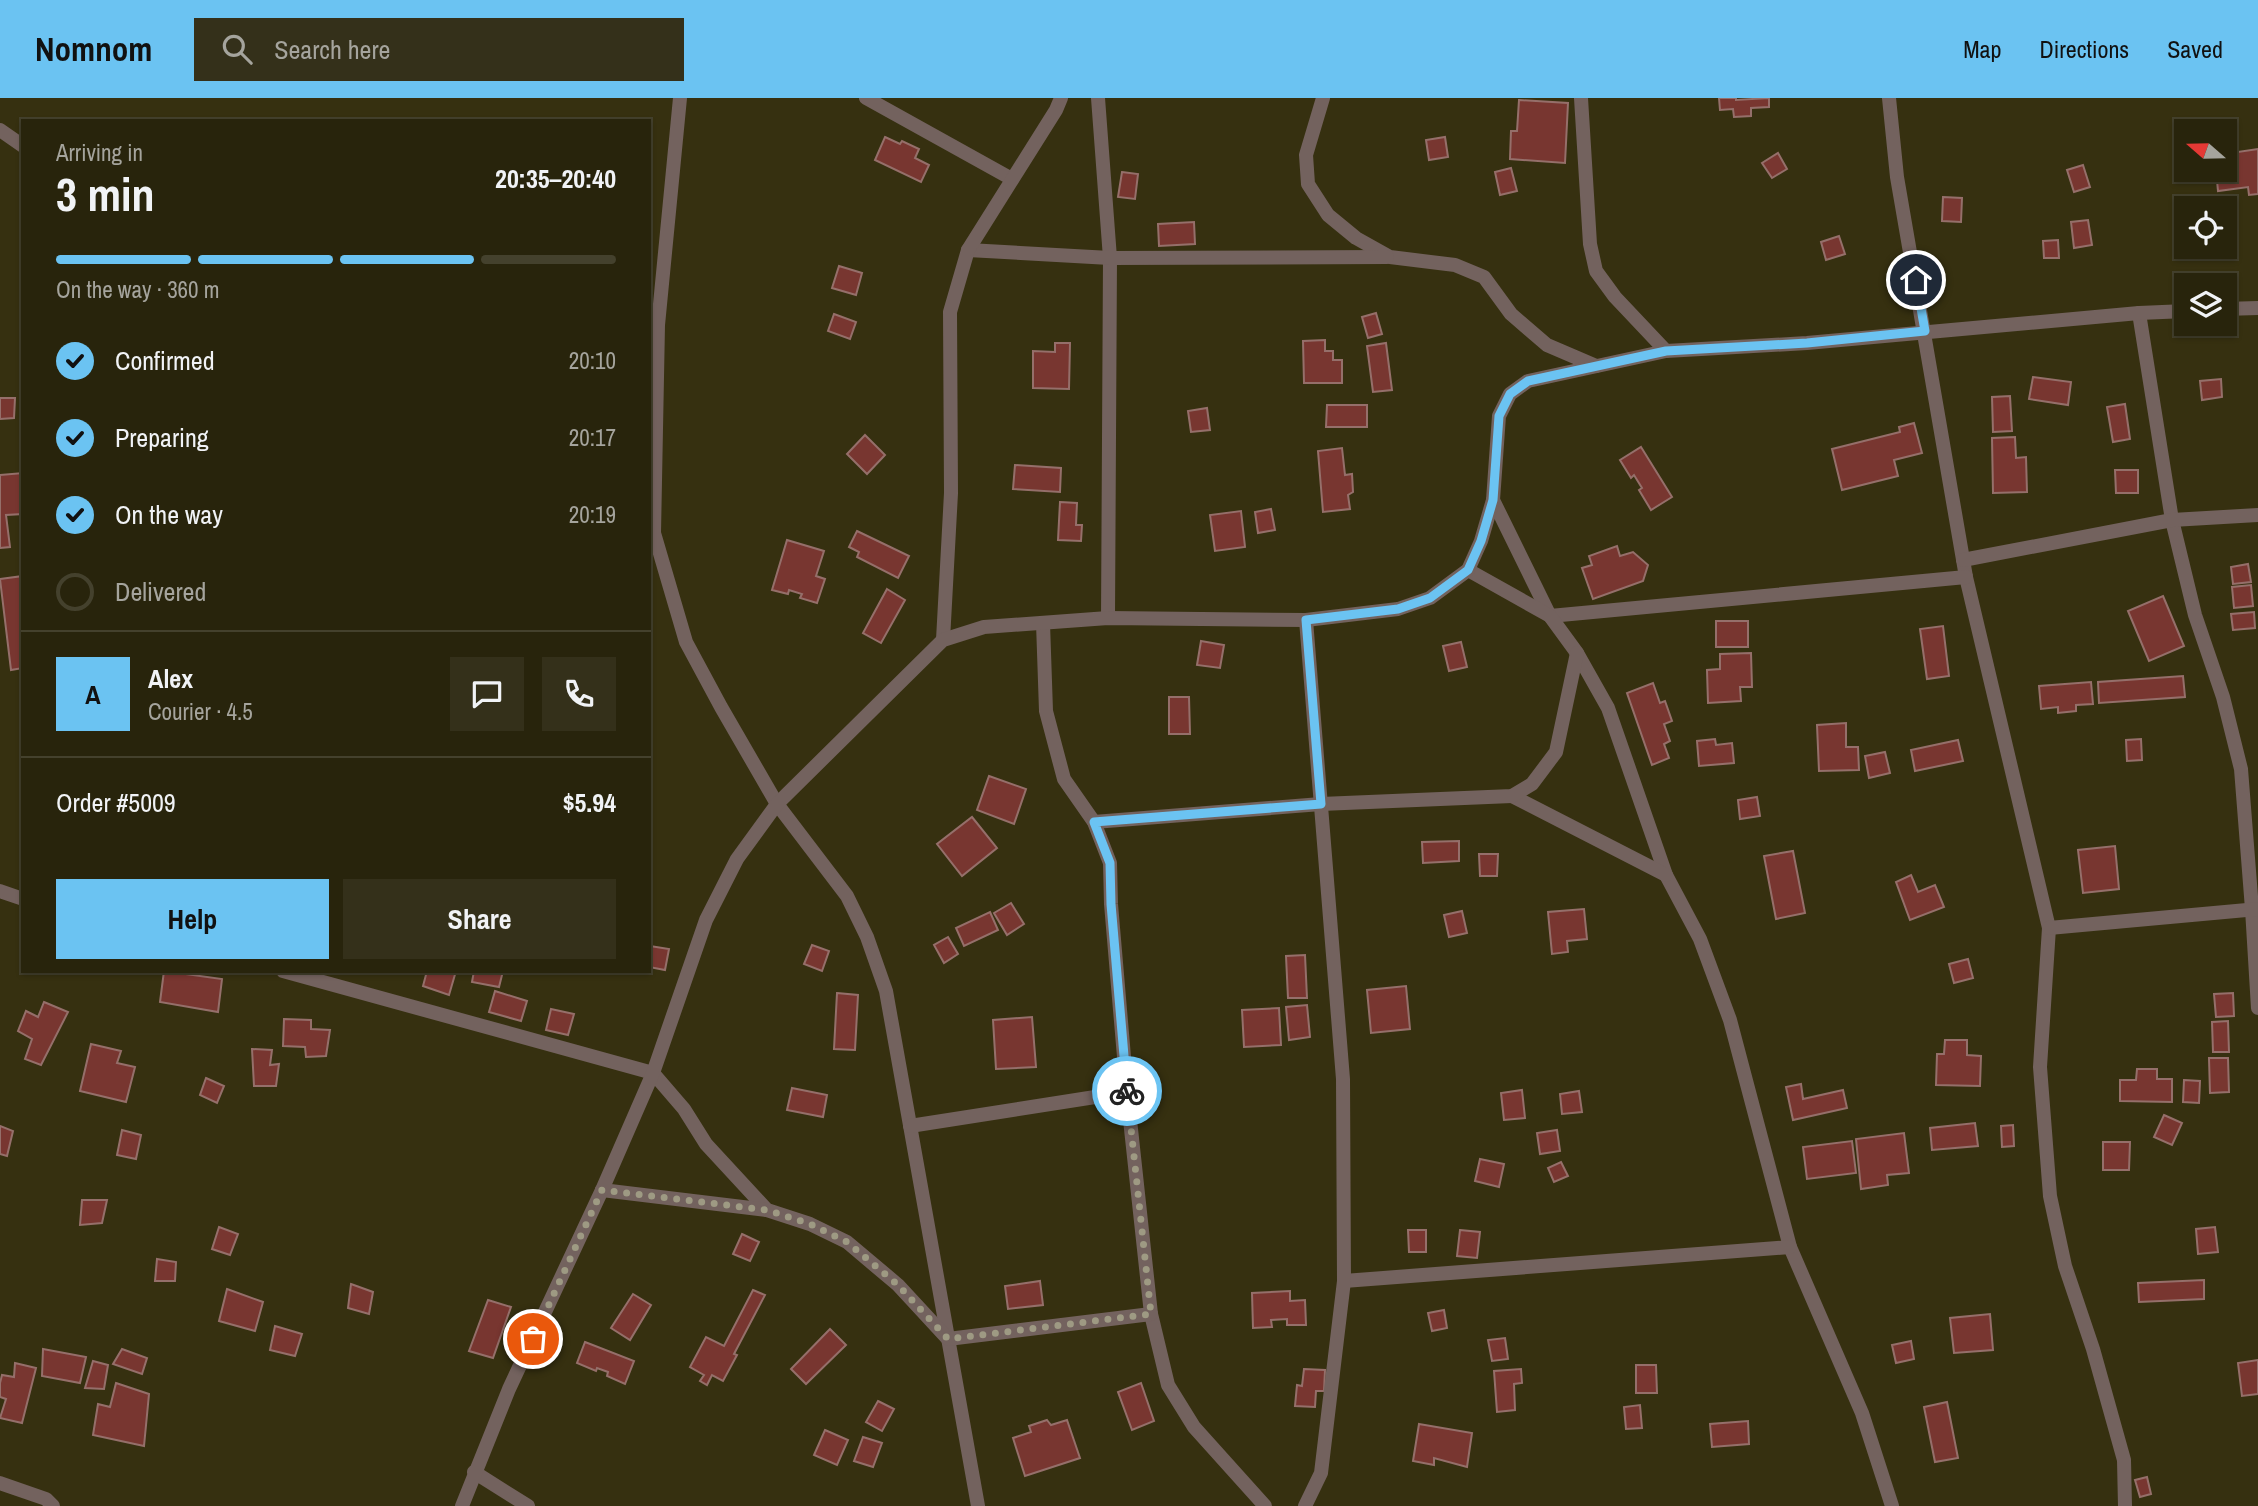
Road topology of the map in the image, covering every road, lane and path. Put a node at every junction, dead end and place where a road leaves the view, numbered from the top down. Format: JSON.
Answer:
{"nodes":[{"id":1,"x":680,"y":98,"type":"edge"},
{"id":2,"x":866,"y":98,"type":"edge"},
{"id":3,"x":1061,"y":98,"type":"edge"},
{"id":4,"x":1098,"y":98,"type":"edge"},
{"id":5,"x":1323,"y":98,"type":"edge"},
{"id":6,"x":1581,"y":98,"type":"edge"},
{"id":7,"x":1889,"y":98,"type":"edge"},
{"id":8,"x":0,"y":130,"type":"edge"},
{"id":9,"x":21,"y":145,"type":"edge"},
{"id":10,"x":1012,"y":179,"type":"junction"},
{"id":11,"x":968,"y":250,"type":"junction"},
{"id":12,"x":1390,"y":257,"type":"junction"},
{"id":13,"x":1110,"y":258,"type":"junction"},
{"id":14,"x":2258,"y":308,"type":"edge"},
{"id":15,"x":2237,"y":309,"type":"edge"},
{"id":16,"x":2174,"y":312,"type":"edge"},
{"id":17,"x":2139,"y":313,"type":"junction"},
{"id":18,"x":1925,"y":331,"type":"junction"},
{"id":19,"x":1666,"y":351,"type":"junction"},
{"id":20,"x":1596,"y":366,"type":"junction"},
{"id":21,"x":1493,"y":500,"type":"junction"},
{"id":22,"x":2258,"y":515,"type":"edge"},
{"id":23,"x":2172,"y":520,"type":"junction"},
{"id":24,"x":652,"y":531,"type":"edge"},
{"id":25,"x":1963,"y":560,"type":"junction"},
{"id":26,"x":1468,"y":570,"type":"junction"},
{"id":27,"x":1966,"y":577,"type":"junction"},
{"id":28,"x":1550,"y":616,"type":"junction"},
{"id":29,"x":1108,"y":618,"type":"junction"},
{"id":30,"x":1306,"y":620,"type":"junction"},
{"id":31,"x":1042,"y":623,"type":"junction"},
{"id":32,"x":943,"y":640,"type":"junction"},
{"id":33,"x":1577,"y":653,"type":"junction"},
{"id":34,"x":1512,"y":796,"type":"junction"},
{"id":35,"x":777,"y":804,"type":"junction"},
{"id":36,"x":1321,"y":804,"type":"junction"},
{"id":37,"x":1094,"y":822,"type":"junction"},
{"id":38,"x":1666,"y":875,"type":"junction"},
{"id":39,"x":0,"y":891,"type":"edge"},
{"id":40,"x":21,"y":898,"type":"edge"},
{"id":41,"x":2255,"y":909,"type":"edge"},
{"id":42,"x":2049,"y":928,"type":"junction"},
{"id":43,"x":290,"y":973,"type":"edge"},
{"id":44,"x":2258,"y":1007,"type":"edge"},
{"id":45,"x":653,"y":1073,"type":"junction"},
{"id":46,"x":1127,"y":1092,"type":"junction"},
{"id":47,"x":910,"y":1126,"type":"junction"},
{"id":48,"x":602,"y":1190,"type":"junction"},
{"id":49,"x":767,"y":1210,"type":"junction"},
{"id":50,"x":1790,"y":1247,"type":"junction"},
{"id":51,"x":1344,"y":1281,"type":"junction"},
{"id":52,"x":1151,"y":1314,"type":"junction"},
{"id":53,"x":948,"y":1339,"type":"junction"},
{"id":54,"x":474,"y":1472,"type":"junction"},
{"id":55,"x":0,"y":1483,"type":"edge"},
{"id":56,"x":53,"y":1506,"type":"edge"},
{"id":57,"x":462,"y":1506,"type":"edge"},
{"id":58,"x":528,"y":1506,"type":"edge"},
{"id":59,"x":978,"y":1506,"type":"edge"},
{"id":60,"x":1265,"y":1506,"type":"edge"},
{"id":61,"x":1305,"y":1506,"type":"edge"},
{"id":62,"x":1892,"y":1506,"type":"edge"},
{"id":63,"x":2125,"y":1506,"type":"edge"}],
"edges":[{"from":1,"to":24,"type":"street"},
{"from":2,"to":10,"type":"street"},
{"from":3,"to":10,"type":"street"},
{"from":4,"to":13,"type":"street"},
{"from":5,"to":12,"type":"street"},
{"from":6,"to":19,"type":"street"},
{"from":7,"to":18,"type":"street"},
{"from":8,"to":9,"type":"street"},
{"from":10,"to":11,"type":"street"},
{"from":11,"to":13,"type":"street"},
{"from":11,"to":32,"type":"street"},
{"from":12,"to":13,"type":"street"},
{"from":12,"to":20,"type":"street"},
{"from":13,"to":29,"type":"street"},
{"from":14,"to":15,"type":"street"},
{"from":16,"to":17,"type":"street"},
{"from":17,"to":18,"type":"street"},
{"from":17,"to":23,"type":"street"},
{"from":18,"to":19,"type":"street"},
{"from":18,"to":25,"type":"street"},
{"from":19,"to":20,"type":"street"},
{"from":20,"to":21,"type":"street"},
{"from":21,"to":26,"type":"street"},
{"from":21,"to":28,"type":"street"},
{"from":22,"to":23,"type":"street"},
{"from":23,"to":25,"type":"street"},
{"from":23,"to":41,"type":"street"},
{"from":24,"to":35,"type":"street"},
{"from":25,"to":27,"type":"street"},
{"from":26,"to":28,"type":"street"},
{"from":26,"to":30,"type":"street"},
{"from":27,"to":28,"type":"street"},
{"from":27,"to":42,"type":"street"},
{"from":28,"to":33,"type":"street"},
{"from":29,"to":30,"type":"street"},
{"from":29,"to":31,"type":"street"},
{"from":30,"to":36,"type":"street"},
{"from":31,"to":32,"type":"street"},
{"from":31,"to":37,"type":"street"},
{"from":32,"to":35,"type":"street"},
{"from":33,"to":34,"type":"street"},
{"from":33,"to":38,"type":"street"},
{"from":34,"to":36,"type":"street"},
{"from":34,"to":38,"type":"street"},
{"from":35,"to":45,"type":"street"},
{"from":35,"to":47,"type":"street"},
{"from":36,"to":37,"type":"street"},
{"from":36,"to":51,"type":"street"},
{"from":37,"to":46,"type":"street"},
{"from":38,"to":50,"type":"street"},
{"from":39,"to":40,"type":"street"},
{"from":41,"to":42,"type":"street"},
{"from":41,"to":44,"type":"street"},
{"from":42,"to":63,"type":"street"},
{"from":43,"to":45,"type":"street"},
{"from":45,"to":48,"type":"street"},
{"from":45,"to":49,"type":"street"},
{"from":46,"to":47,"type":"street"},
{"from":46,"to":52,"type":"street"},
{"from":47,"to":53,"type":"street"},
{"from":48,"to":49,"type":"street"},
{"from":48,"to":54,"type":"street"},
{"from":49,"to":53,"type":"street"},
{"from":50,"to":51,"type":"street"},
{"from":50,"to":62,"type":"street"},
{"from":51,"to":61,"type":"street"},
{"from":52,"to":53,"type":"street"},
{"from":52,"to":60,"type":"street"},
{"from":53,"to":59,"type":"street"},
{"from":54,"to":57,"type":"street"},
{"from":54,"to":58,"type":"street"},
{"from":55,"to":56,"type":"street"}]}
